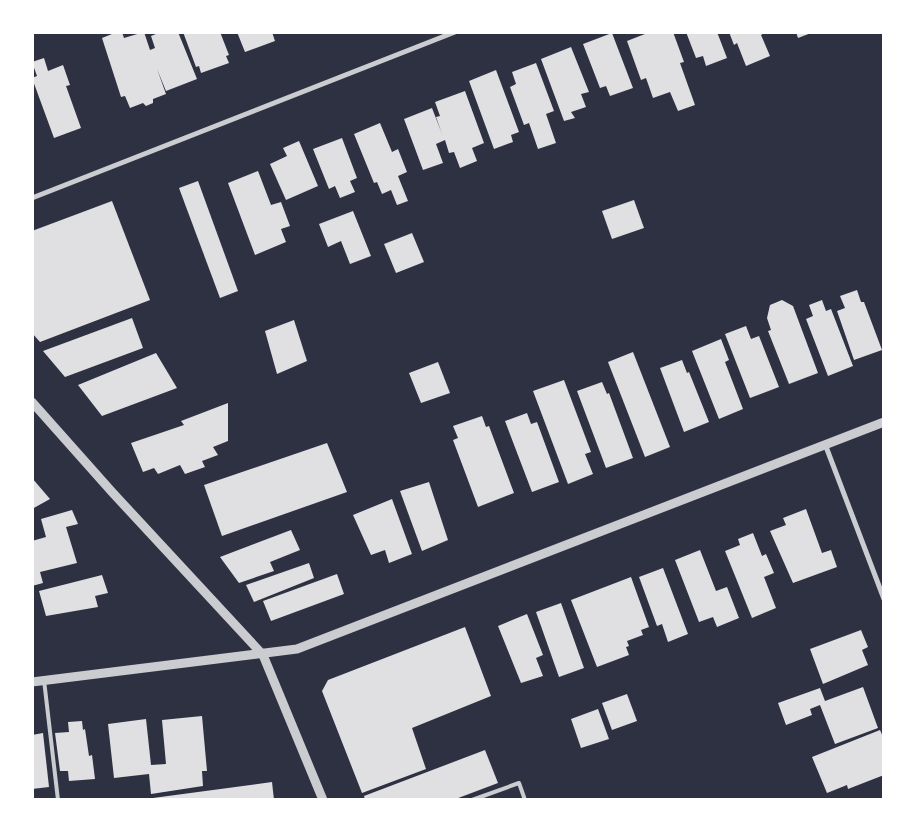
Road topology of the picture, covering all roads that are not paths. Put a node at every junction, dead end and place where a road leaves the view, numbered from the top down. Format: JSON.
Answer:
{"nodes":[{"id":1,"x":455,"y":32,"type":"edge"},
{"id":2,"x":32,"y":198,"type":"edge"},
{"id":3,"x":32,"y":402,"type":"edge"},
{"id":4,"x":884,"y":422,"type":"edge"},
{"id":5,"x":824,"y":444,"type":"junction"},
{"id":6,"x":884,"y":599,"type":"edge"},
{"id":7,"x":262,"y":654,"type":"junction"},
{"id":8,"x":44,"y":680,"type":"junction"},
{"id":9,"x":32,"y":682,"type":"edge"},
{"id":10,"x":58,"y":800,"type":"edge"},
{"id":11,"x":323,"y":800,"type":"edge"},
{"id":12,"x":472,"y":800,"type":"edge"},
{"id":13,"x":524,"y":800,"type":"edge"}],
"edges":[{"from":1,"to":2,"type":"street"},
{"from":3,"to":7,"type":"street"},
{"from":4,"to":5,"type":"street"},
{"from":5,"to":6,"type":"street"},
{"from":5,"to":7,"type":"street"},
{"from":7,"to":8,"type":"street"},
{"from":7,"to":11,"type":"street"},
{"from":8,"to":9,"type":"street"},
{"from":8,"to":10,"type":"lane"},
{"from":12,"to":13,"type":"lane"}]}
